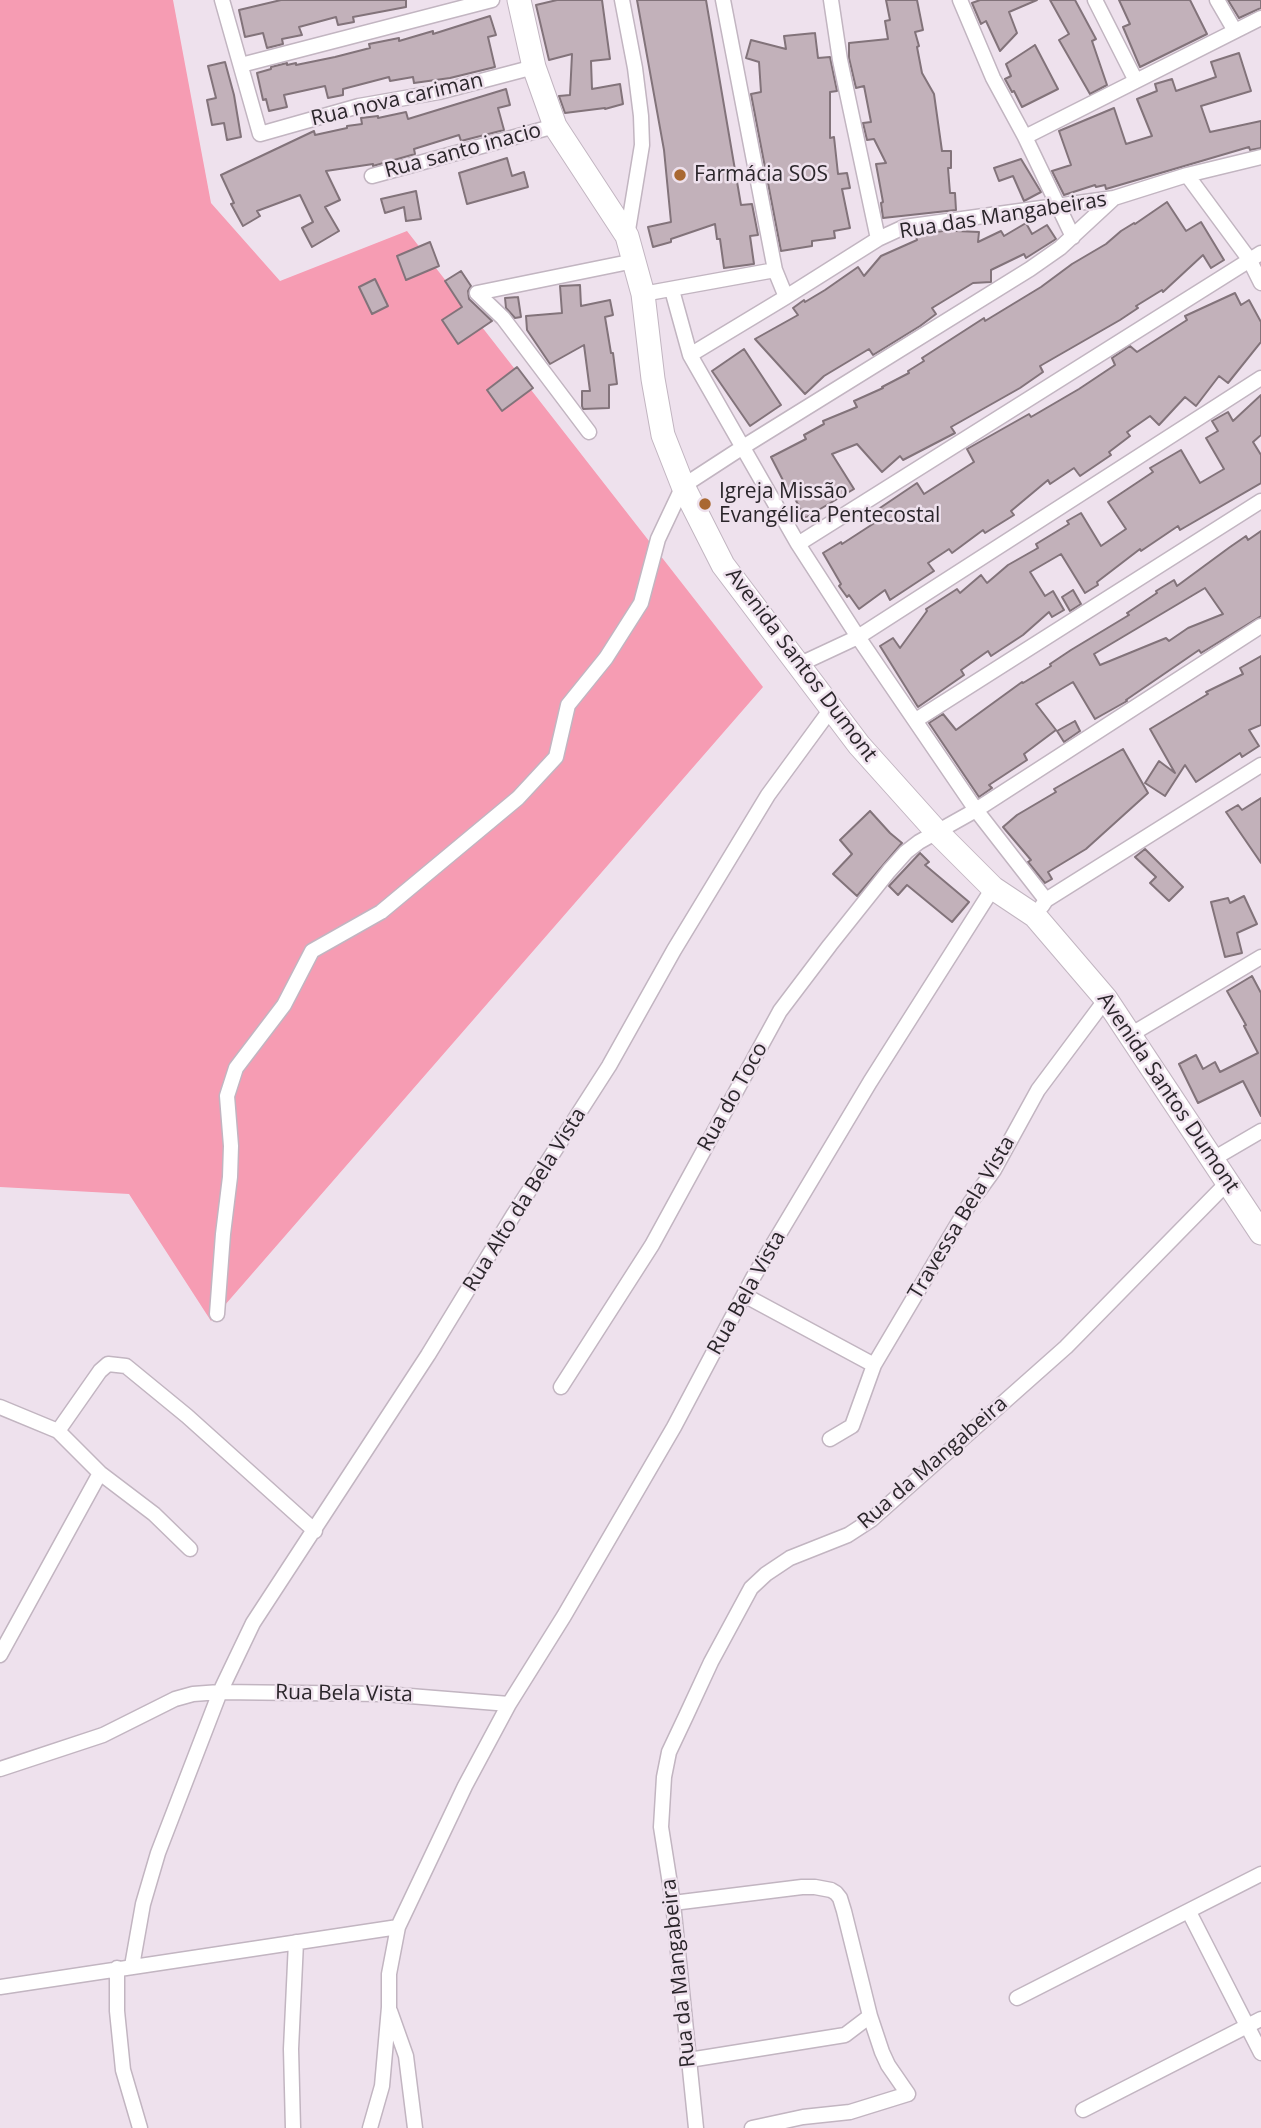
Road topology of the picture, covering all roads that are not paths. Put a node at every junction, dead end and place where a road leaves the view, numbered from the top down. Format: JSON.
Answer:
{"nodes":[{"id":1,"x":222,"y":0,"type":"edge"},
{"id":2,"x":492,"y":0,"type":"edge"},
{"id":3,"x":519,"y":0,"type":"edge"},
{"id":4,"x":622,"y":0,"type":"edge"},
{"id":5,"x":723,"y":0,"type":"edge"},
{"id":6,"x":831,"y":0,"type":"edge"},
{"id":7,"x":960,"y":0,"type":"edge"},
{"id":8,"x":1095,"y":0,"type":"edge"},
{"id":9,"x":1217,"y":0,"type":"edge"},
{"id":10,"x":1261,"y":18,"type":"edge"},
{"id":11,"x":1235,"y":31,"type":"junction"},
{"id":12,"x":242,"y":65,"type":"junction"},
{"id":13,"x":534,"y":67,"type":"junction"},
{"id":14,"x":1136,"y":81,"type":"junction"},
{"id":15,"x":555,"y":126,"type":"junction"},
{"id":16,"x":1026,"y":137,"type":"junction"},
{"id":17,"x":1261,"y":157,"type":"edge"},
{"id":18,"x":1187,"y":175,"type":"junction"},
{"id":19,"x":372,"y":176,"type":"dead end"},
{"id":20,"x":1114,"y":198,"type":"junction"},
{"id":21,"x":1057,"y":205,"type":"junction"},
{"id":22,"x":627,"y":236,"type":"junction"},
{"id":23,"x":1073,"y":237,"type":"junction"},
{"id":24,"x":878,"y":239,"type":"junction"},
{"id":25,"x":1255,"y":256,"type":"edge"},
{"id":26,"x":634,"y":261,"type":"junction"},
{"id":27,"x":775,"y":270,"type":"junction"},
{"id":28,"x":1261,"y":283,"type":"edge"},
{"id":29,"x":672,"y":290,"type":"junction"},
{"id":30,"x":643,"y":294,"type":"junction"},
{"id":31,"x":786,"y":298,"type":"junction"},
{"id":32,"x":690,"y":355,"type":"junction"},
{"id":33,"x":1261,"y":378,"type":"edge"},
{"id":34,"x":589,"y":432,"type":"dead end"},
{"id":35,"x":743,"y":447,"type":"junction"},
{"id":36,"x":682,"y":486,"type":"junction"},
{"id":37,"x":1261,"y":501,"type":"edge"},
{"id":38,"x":798,"y":544,"type":"junction"},
{"id":39,"x":1261,"y":626,"type":"edge"},
{"id":40,"x":858,"y":636,"type":"junction"},
{"id":41,"x":798,"y":665,"type":"junction"},
{"id":42,"x":831,"y":709,"type":"junction"},
{"id":43,"x":916,"y":720,"type":"junction"},
{"id":44,"x":1261,"y":765,"type":"edge"},
{"id":45,"x":976,"y":810,"type":"junction"},
{"id":46,"x":937,"y":832,"type":"junction"},
{"id":47,"x":993,"y":888,"type":"junction"},
{"id":48,"x":1041,"y":908,"type":"junction"},
{"id":49,"x":1261,"y":957,"type":"edge"},
{"id":50,"x":1105,"y":999,"type":"junction"},
{"id":51,"x":1130,"y":1035,"type":"junction"},
{"id":52,"x":1261,"y":1131,"type":"edge"},
{"id":53,"x":1213,"y":1159,"type":"junction"},
{"id":54,"x":1228,"y":1182,"type":"junction"},
{"id":55,"x":1261,"y":1233,"type":"edge"},
{"id":56,"x":744,"y":1295,"type":"junction"},
{"id":57,"x":217,"y":1314,"type":"dead end"},
{"id":58,"x":874,"y":1365,"type":"junction"},
{"id":59,"x":561,"y":1387,"type":"dead end"},
{"id":60,"x":0,"y":1407,"type":"edge"},
{"id":61,"x":58,"y":1431,"type":"junction"},
{"id":62,"x":830,"y":1439,"type":"dead end"},
{"id":63,"x":100,"y":1473,"type":"junction"},
{"id":64,"x":315,"y":1531,"type":"junction"},
{"id":65,"x":190,"y":1549,"type":"dead end"},
{"id":66,"x":0,"y":1655,"type":"edge"},
{"id":67,"x":220,"y":1692,"type":"junction"},
{"id":68,"x":509,"y":1704,"type":"junction"},
{"id":69,"x":0,"y":1769,"type":"edge"},
{"id":70,"x":1261,"y":1874,"type":"edge"},
{"id":71,"x":673,"y":1903,"type":"junction"},
{"id":72,"x":1189,"y":1912,"type":"junction"},
{"id":73,"x":398,"y":1927,"type":"junction"},
{"id":74,"x":296,"y":1942,"type":"junction"},
{"id":75,"x":132,"y":1966,"type":"junction"},
{"id":76,"x":117,"y":1968,"type":"junction"},
{"id":77,"x":0,"y":1987,"type":"edge"},
{"id":78,"x":1017,"y":1998,"type":"dead end"},
{"id":79,"x":388,"y":2007,"type":"junction"},
{"id":80,"x":870,"y":2016,"type":"junction"},
{"id":81,"x":1261,"y":2019,"type":"edge"},
{"id":82,"x":1246,"y":2026,"type":"junction"},
{"id":83,"x":1261,"y":2053,"type":"edge"},
{"id":84,"x":689,"y":2060,"type":"junction"},
{"id":85,"x":1083,"y":2110,"type":"dead end"},
{"id":86,"x":140,"y":2128,"type":"edge"},
{"id":87,"x":293,"y":2128,"type":"edge"},
{"id":88,"x":370,"y":2128,"type":"edge"},
{"id":89,"x":415,"y":2128,"type":"edge"},
{"id":90,"x":696,"y":2128,"type":"edge"},
{"id":91,"x":752,"y":2128,"type":"edge"}],
"edges":[{"from":1,"to":12,"type":"street"},
{"from":2,"to":12,"type":"street"},
{"from":3,"to":13,"type":"main road","name":"Avenida Santos Dumont"},
{"from":4,"to":22,"type":"street"},
{"from":5,"to":27,"type":"street"},
{"from":6,"to":24,"type":"street"},
{"from":7,"to":16,"type":"street"},
{"from":8,"to":14,"type":"street"},
{"from":9,"to":11,"type":"street"},
{"from":10,"to":11,"type":"street"},
{"from":11,"to":14,"type":"street"},
{"from":12,"to":13,"type":"street","name":"Rua nova cariman"},
{"from":13,"to":15,"type":"main road","name":"Avenida Santos Dumont"},
{"from":14,"to":16,"type":"street"},
{"from":15,"to":19,"type":"street","name":"Rua santo inacio"},
{"from":15,"to":22,"type":"main road","name":"Avenida Santos Dumont"},
{"from":16,"to":21,"type":"street"},
{"from":17,"to":18,"type":"street","name":"Rua das Mangabeiras"},
{"from":18,"to":20,"type":"street","name":"Rua das Mangabeiras"},
{"from":18,"to":25,"type":"street"},
{"from":20,"to":21,"type":"street","name":"Rua das Mangabeiras"},
{"from":20,"to":23,"type":"street"},
{"from":21,"to":23,"type":"street"},
{"from":21,"to":24,"type":"street","name":"Rua das Mangabeiras"},
{"from":22,"to":26,"type":"main road","name":"Avenida Santos Dumont"},
{"from":23,"to":35,"type":"street"},
{"from":24,"to":31,"type":"street","name":"Rua das Mangabeiras"},
{"from":25,"to":28,"type":"street"},
{"from":25,"to":38,"type":"street"},
{"from":26,"to":30,"type":"main road","name":"Avenida Santos Dumont"},
{"from":26,"to":34,"type":"street"},
{"from":27,"to":29,"type":"street"},
{"from":27,"to":31,"type":"street"},
{"from":29,"to":30,"type":"street"},
{"from":29,"to":32,"type":"street"},
{"from":30,"to":36,"type":"main road","name":"Avenida Santos Dumont"},
{"from":31,"to":32,"type":"street","name":"Rua das Mangabeiras"},
{"from":32,"to":35,"type":"street"},
{"from":33,"to":40,"type":"street"},
{"from":35,"to":36,"type":"street"},
{"from":35,"to":38,"type":"street"},
{"from":36,"to":41,"type":"main road","name":"Avenida Santos Dumont"},
{"from":36,"to":57,"type":"street"},
{"from":37,"to":43,"type":"street"},
{"from":38,"to":40,"type":"street"},
{"from":39,"to":45,"type":"street","name":"Rua do Toco"},
{"from":40,"to":41,"type":"street"},
{"from":40,"to":43,"type":"street"},
{"from":41,"to":42,"type":"main road","name":"Avenida Santos Dumont"},
{"from":42,"to":46,"type":"main road","name":"Avenida Santos Dumont"},
{"from":42,"to":64,"type":"street","name":"Rua Alto da Bela Vista"},
{"from":43,"to":45,"type":"street"},
{"from":44,"to":48,"type":"street"},
{"from":45,"to":46,"type":"street","name":"Rua do Toco"},
{"from":45,"to":48,"type":"street"},
{"from":46,"to":47,"type":"main road","name":"Avenida Santos Dumont"},
{"from":46,"to":59,"type":"street","name":"Rua do Toco"},
{"from":47,"to":48,"type":"main road","name":"Avenida Santos Dumont"},
{"from":47,"to":56,"type":"street","name":"Rua Bela Vista"},
{"from":48,"to":50,"type":"main road","name":"Avenida Santos Dumont"},
{"from":49,"to":51,"type":"street"},
{"from":50,"to":51,"type":"main road","name":"Avenida Santos Dumont"},
{"from":50,"to":58,"type":"street","name":"Travessa Bela Vista"},
{"from":51,"to":53,"type":"main road","name":"Avenida Santos Dumont"},
{"from":52,"to":53,"type":"street"},
{"from":53,"to":54,"type":"main road","name":"Avenida Santos Dumont"},
{"from":54,"to":55,"type":"main road","name":"Avenida Santos Dumont"},
{"from":54,"to":71,"type":"street","name":"Rua da Mangabeira"},
{"from":56,"to":58,"type":"street"},
{"from":56,"to":68,"type":"street","name":"Rua Bela Vista"},
{"from":58,"to":62,"type":"street","name":"Travessa Bela Vista"},
{"from":60,"to":61,"type":"street"},
{"from":61,"to":63,"type":"street"},
{"from":61,"to":64,"type":"street"},
{"from":63,"to":65,"type":"street"},
{"from":63,"to":66,"type":"street"},
{"from":64,"to":67,"type":"street","name":"Rua Alto da Bela Vista"},
{"from":67,"to":68,"type":"street","name":"Rua Bela Vista"},
{"from":67,"to":69,"type":"street","name":"Rua Bela Vista"},
{"from":67,"to":75,"type":"street"},
{"from":68,"to":73,"type":"street","name":"Rua Bela Vista"},
{"from":70,"to":72,"type":"street"},
{"from":71,"to":80,"type":"street"},
{"from":71,"to":84,"type":"street","name":"Rua da Mangabeira"},
{"from":72,"to":78,"type":"street"},
{"from":72,"to":82,"type":"street"},
{"from":73,"to":74,"type":"street"},
{"from":73,"to":79,"type":"street","name":"Rua Bela Vista"},
{"from":74,"to":75,"type":"street"},
{"from":74,"to":87,"type":"street"},
{"from":75,"to":76,"type":"street"},
{"from":76,"to":77,"type":"street"},
{"from":76,"to":86,"type":"street"},
{"from":79,"to":88,"type":"street","name":"Rua Bela Vista"},
{"from":79,"to":89,"type":"street"},
{"from":80,"to":84,"type":"street"},
{"from":80,"to":91,"type":"street"},
{"from":81,"to":82,"type":"street"},
{"from":82,"to":83,"type":"street"},
{"from":82,"to":85,"type":"street"},
{"from":84,"to":90,"type":"street","name":"Rua da Mangabeira"}]}
